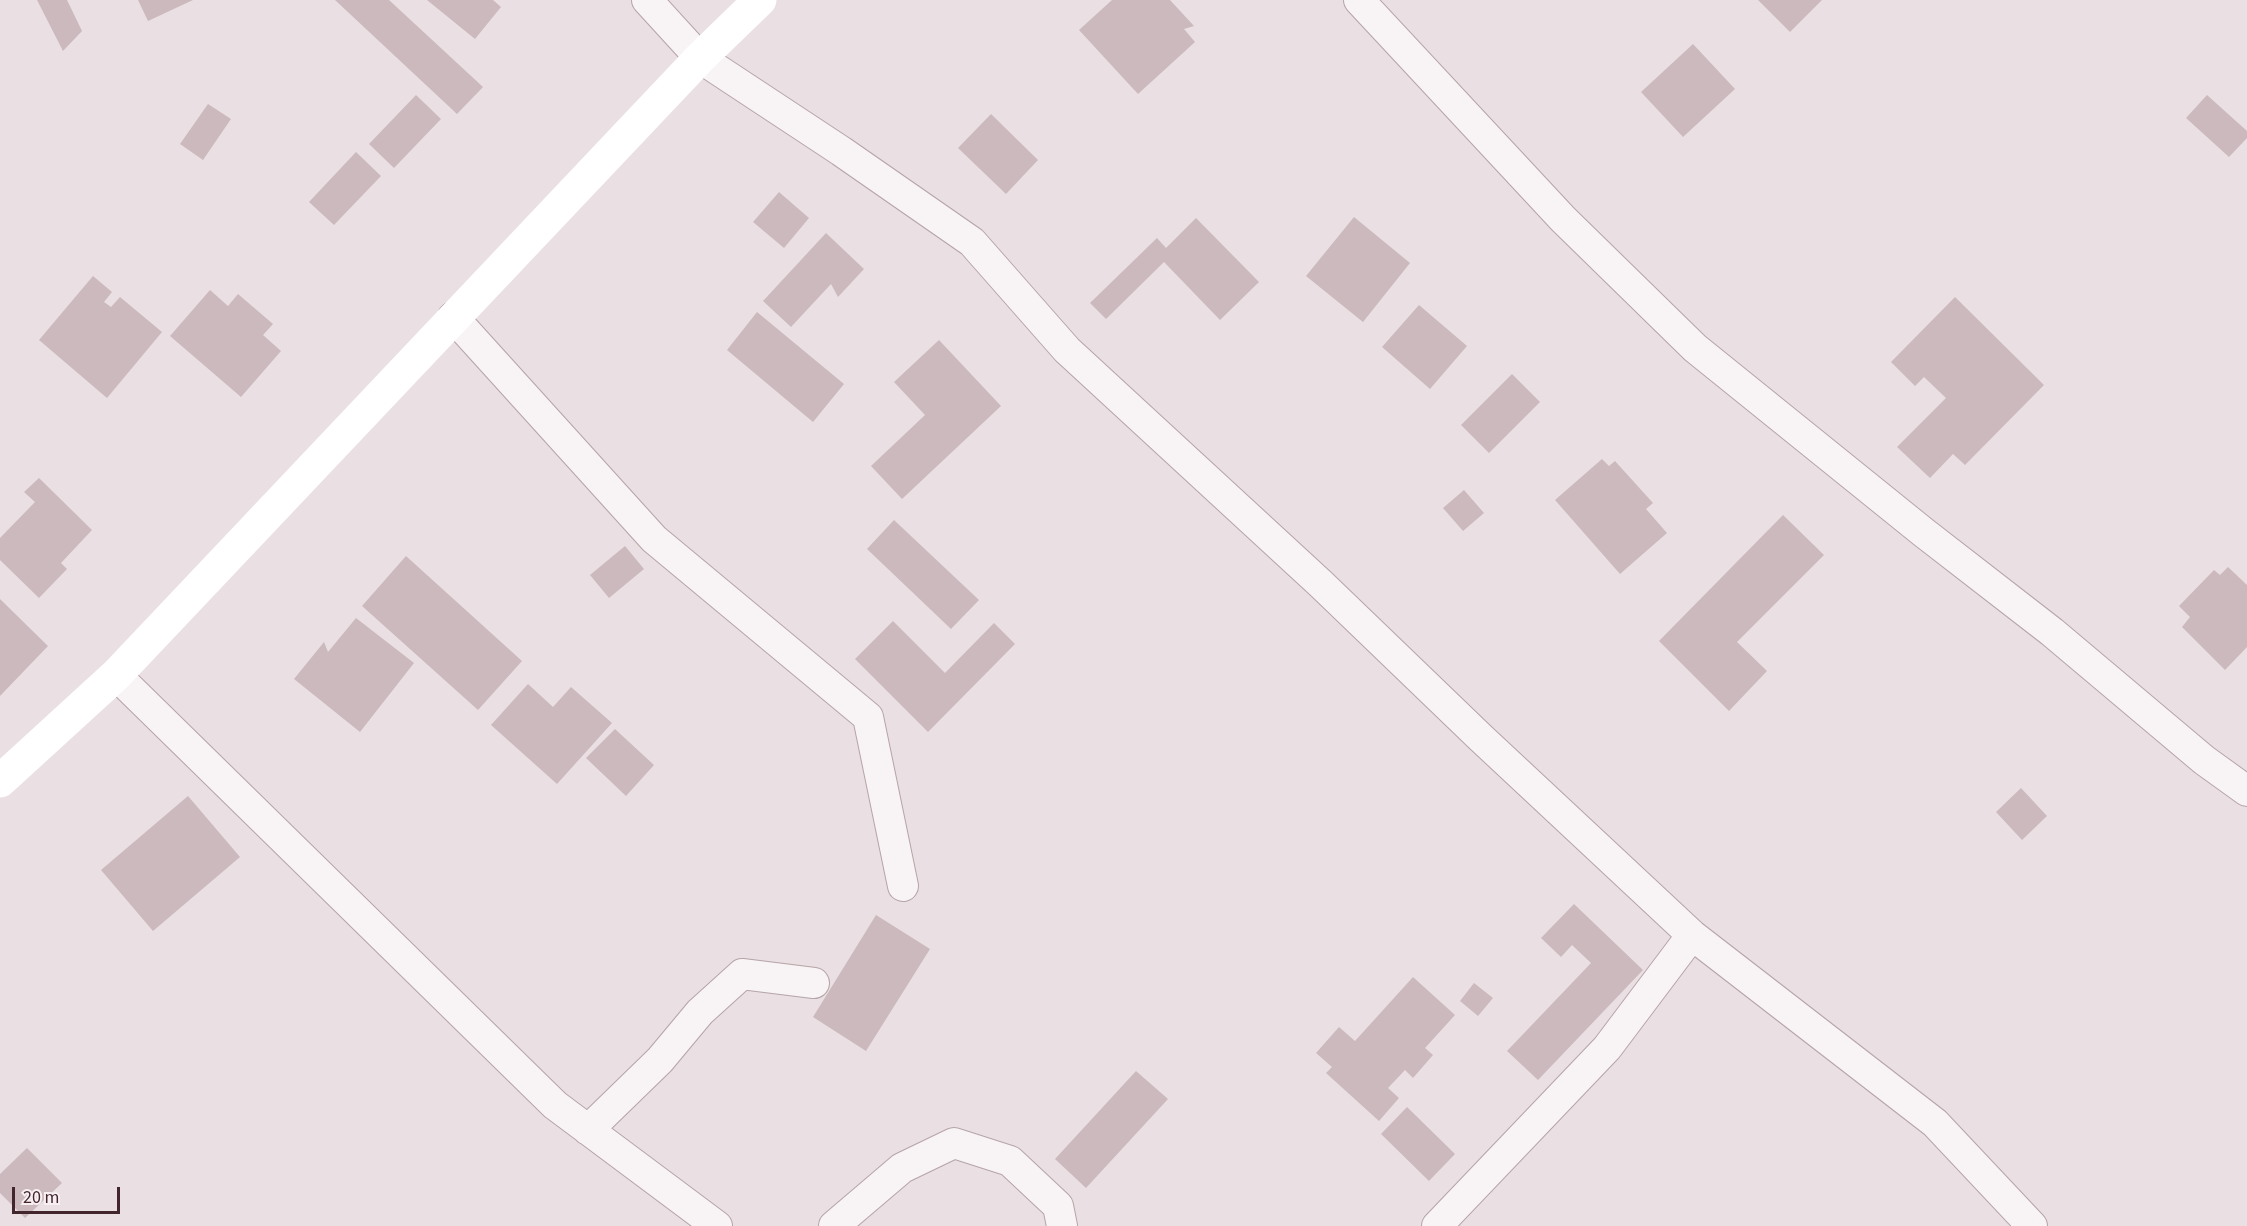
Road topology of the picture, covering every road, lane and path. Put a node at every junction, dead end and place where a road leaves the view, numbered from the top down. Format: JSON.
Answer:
{"nodes":[{"id":1,"x":647,"y":0,"type":"edge"},
{"id":2,"x":760,"y":0,"type":"edge"},
{"id":3,"x":1359,"y":0,"type":"edge"},
{"id":4,"x":700,"y":58,"type":"junction"},
{"id":5,"x":453,"y":317,"type":"junction"},
{"id":6,"x":116,"y":675,"type":"junction"},
{"id":7,"x":0,"y":781,"type":"edge"},
{"id":8,"x":2247,"y":790,"type":"edge"},
{"id":9,"x":903,"y":886,"type":"dead end"},
{"id":10,"x":1692,"y":934,"type":"junction"},
{"id":11,"x":814,"y":983,"type":"dead end"},
{"id":12,"x":588,"y":1130,"type":"junction"},
{"id":13,"x":717,"y":1226,"type":"edge"},
{"id":14,"x":834,"y":1226,"type":"edge"},
{"id":15,"x":1062,"y":1226,"type":"edge"},
{"id":16,"x":1437,"y":1226,"type":"edge"},
{"id":17,"x":2032,"y":1226,"type":"edge"}],
"edges":[{"from":1,"to":4,"type":"street"},
{"from":2,"to":4,"type":"street"},
{"from":3,"to":8,"type":"street"},
{"from":4,"to":5,"type":"street"},
{"from":4,"to":10,"type":"street"},
{"from":5,"to":6,"type":"street"},
{"from":5,"to":9,"type":"street"},
{"from":6,"to":7,"type":"street"},
{"from":6,"to":12,"type":"street"},
{"from":10,"to":16,"type":"street"},
{"from":10,"to":17,"type":"street"},
{"from":11,"to":12,"type":"street"},
{"from":12,"to":13,"type":"street"},
{"from":14,"to":15,"type":"street"}]}
